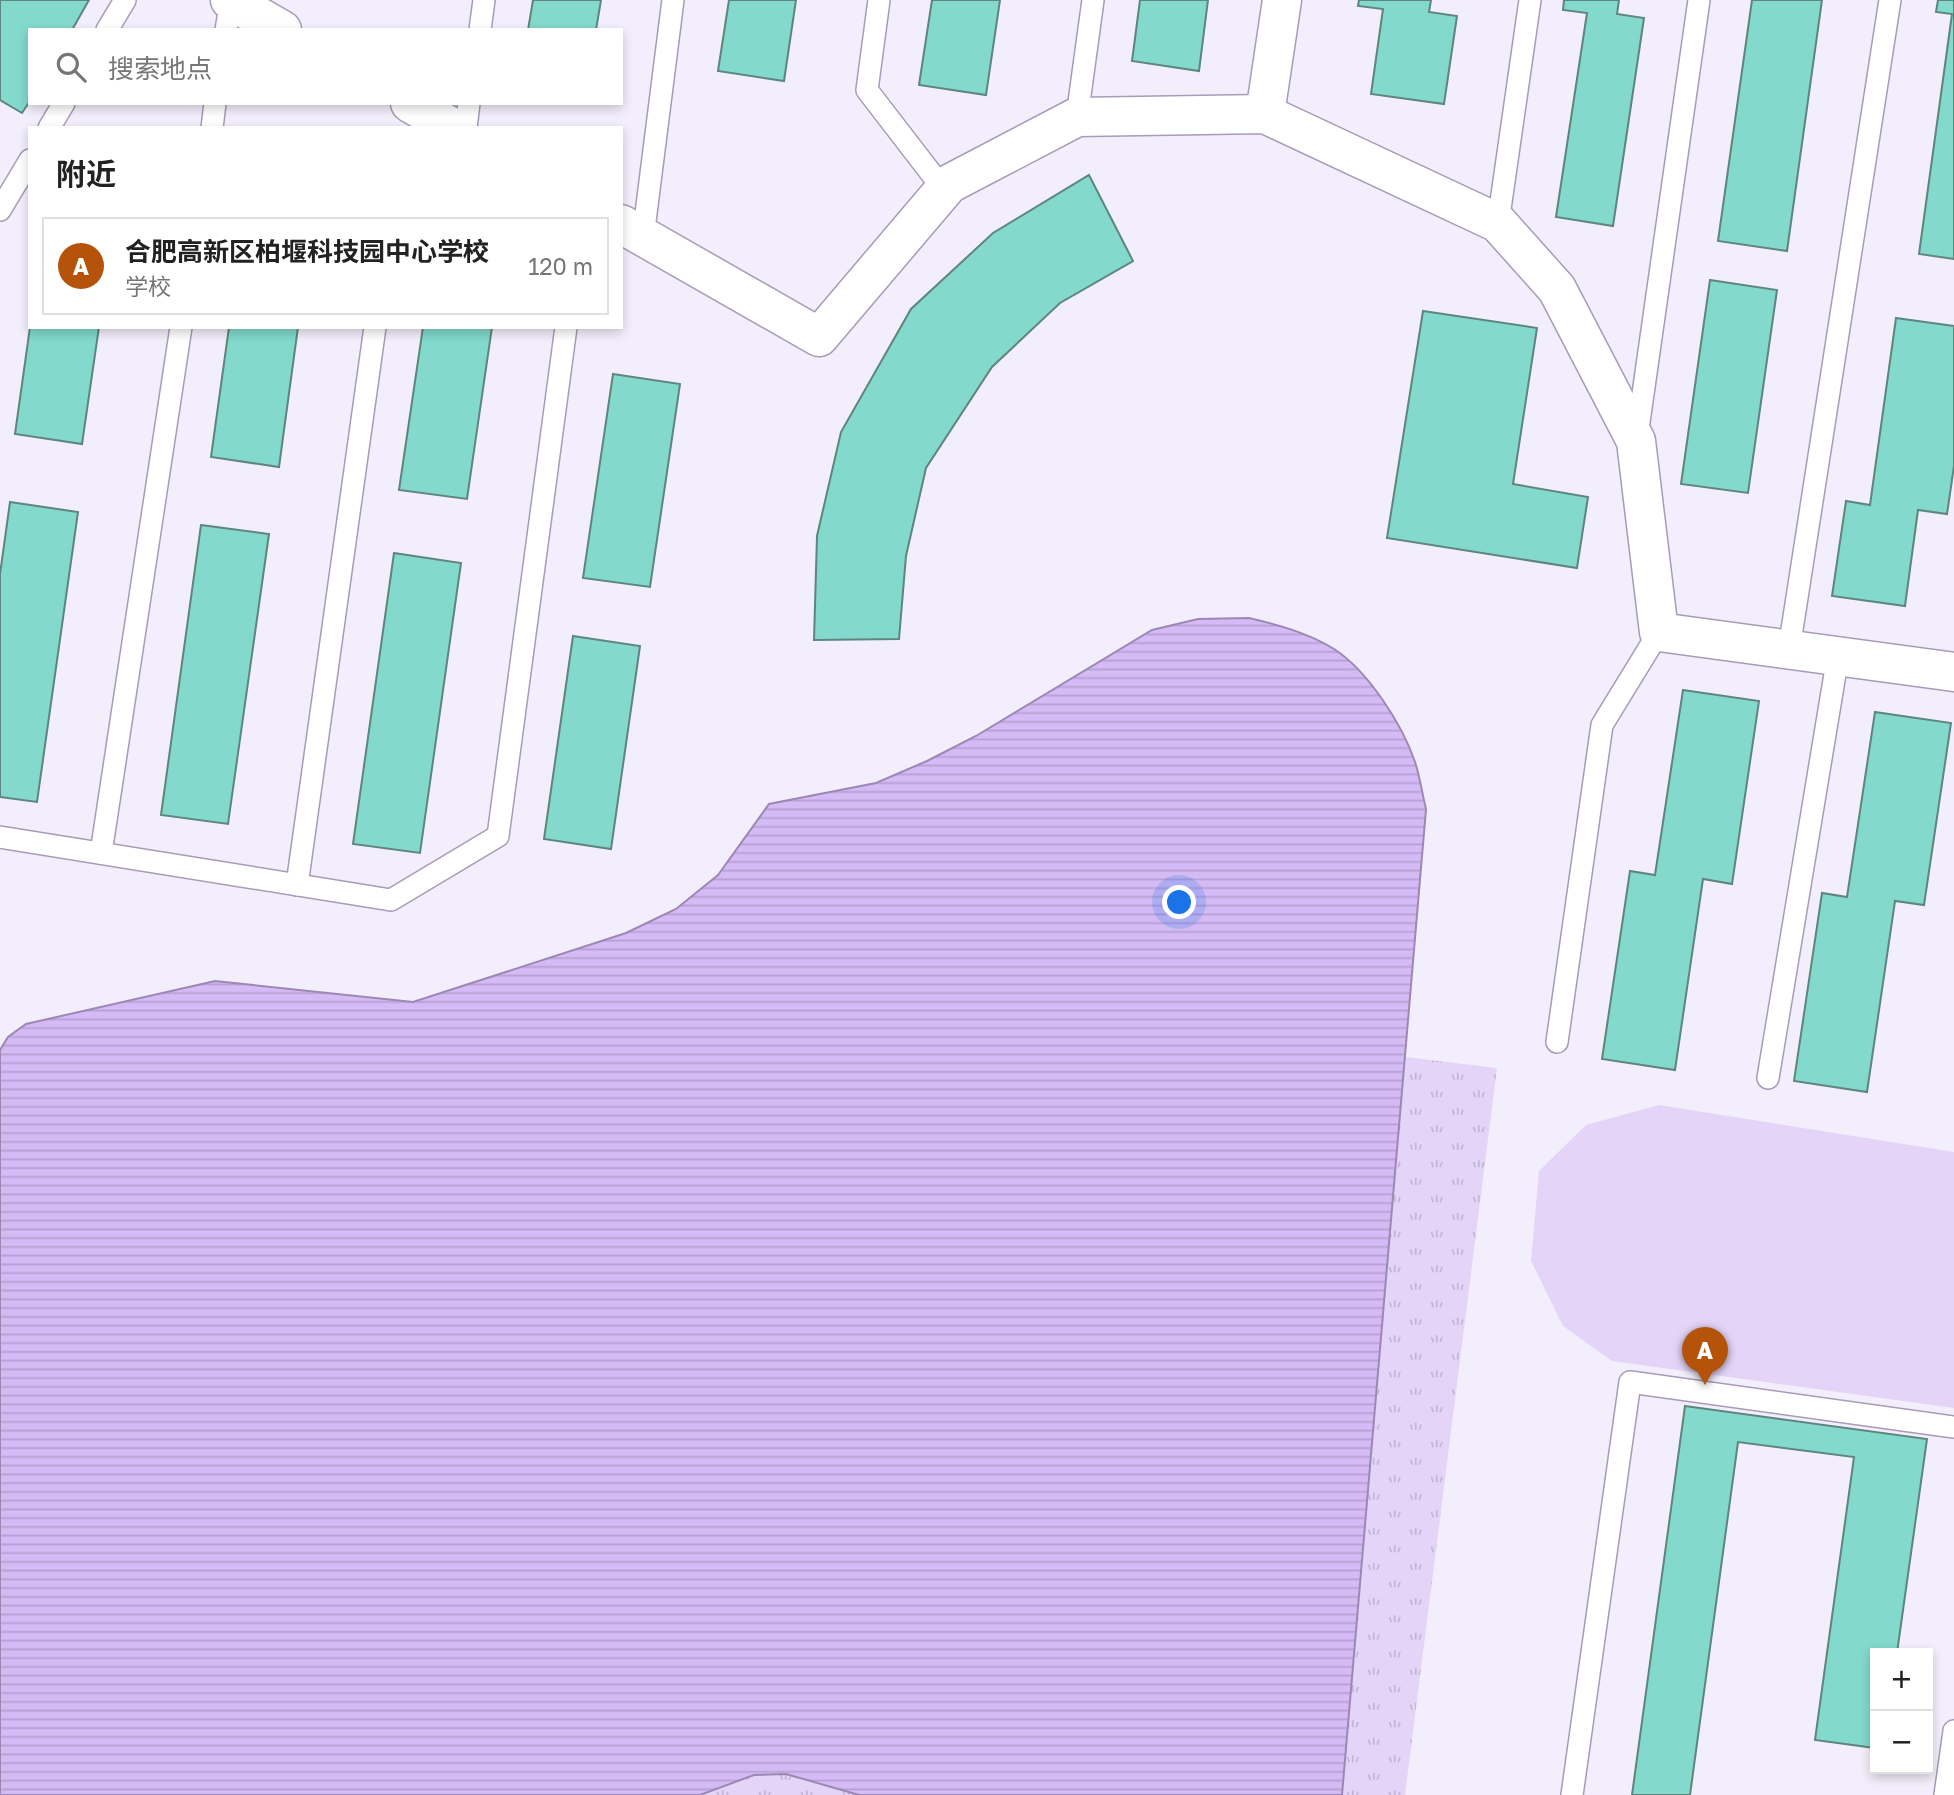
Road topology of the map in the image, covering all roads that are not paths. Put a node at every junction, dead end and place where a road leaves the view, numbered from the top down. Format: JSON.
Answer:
{"nodes":[{"id":1,"x":125,"y":0,"type":"edge"},
{"id":2,"x":230,"y":0,"type":"edge"},
{"id":3,"x":484,"y":0,"type":"edge"},
{"id":4,"x":673,"y":0,"type":"edge"},
{"id":5,"x":879,"y":0,"type":"edge"},
{"id":6,"x":1093,"y":0,"type":"edge"},
{"id":7,"x":1282,"y":0,"type":"edge"},
{"id":8,"x":1530,"y":0,"type":"edge"},
{"id":9,"x":1699,"y":0,"type":"edge"},
{"id":10,"x":1890,"y":0,"type":"edge"},
{"id":11,"x":108,"y":28,"type":"edge"},
{"id":12,"x":226,"y":28,"type":"edge"},
{"id":13,"x":279,"y":28,"type":"edge"},
{"id":14,"x":480,"y":28,"type":"edge"},
{"id":15,"x":63,"y":105,"type":"edge"},
{"id":16,"x":215,"y":105,"type":"edge"},
{"id":17,"x":408,"y":105,"type":"edge"},
{"id":18,"x":412,"y":105,"type":"edge"},
{"id":19,"x":470,"y":105,"type":"edge"},
{"id":20,"x":1265,"y":114,"type":"junction"},
{"id":21,"x":1077,"y":117,"type":"junction"},
{"id":22,"x":50,"y":126,"type":"edge"},
{"id":23,"x":212,"y":126,"type":"edge"},
{"id":24,"x":403,"y":126,"type":"edge"},
{"id":25,"x":449,"y":126,"type":"edge"},
{"id":26,"x":466,"y":126,"type":"edge"},
{"id":27,"x":28,"y":163,"type":"edge"},
{"id":28,"x":944,"y":190,"type":"junction"},
{"id":29,"x":0,"y":211,"type":"edge"},
{"id":30,"x":1498,"y":223,"type":"junction"},
{"id":31,"x":632,"y":230,"type":"edge"},
{"id":32,"x":181,"y":329,"type":"edge"},
{"id":33,"x":375,"y":329,"type":"edge"},
{"id":34,"x":566,"y":329,"type":"edge"},
{"id":35,"x":1636,"y":441,"type":"junction"},
{"id":36,"x":1659,"y":632,"type":"junction"},
{"id":37,"x":1789,"y":649,"type":"junction"},
{"id":38,"x":1838,"y":656,"type":"junction"},
{"id":39,"x":1954,"y":672,"type":"edge"},
{"id":40,"x":0,"y":837,"type":"edge"},
{"id":41,"x":101,"y":853,"type":"junction"},
{"id":42,"x":297,"y":885,"type":"junction"},
{"id":43,"x":1557,"y":1042,"type":"dead end"},
{"id":44,"x":1768,"y":1078,"type":"dead end"},
{"id":45,"x":1954,"y":1427,"type":"edge"},
{"id":46,"x":1954,"y":1731,"type":"edge"},
{"id":47,"x":1572,"y":1795,"type":"edge"},
{"id":48,"x":1945,"y":1795,"type":"edge"}],
"edges":[{"from":1,"to":11,"type":"lane"},
{"from":2,"to":12,"type":"lane"},
{"from":2,"to":13,"type":"street"},
{"from":3,"to":14,"type":"lane"},
{"from":4,"to":31,"type":"lane"},
{"from":5,"to":28,"type":"lane"},
{"from":6,"to":21,"type":"lane"},
{"from":7,"to":20,"type":"street"},
{"from":8,"to":30,"type":"lane"},
{"from":9,"to":35,"type":"lane"},
{"from":10,"to":37,"type":"lane"},
{"from":15,"to":22,"type":"lane"},
{"from":16,"to":23,"type":"lane"},
{"from":17,"to":24,"type":"lane"},
{"from":18,"to":25,"type":"street"},
{"from":19,"to":26,"type":"lane"},
{"from":20,"to":21,"type":"street"},
{"from":20,"to":30,"type":"street"},
{"from":21,"to":28,"type":"street"},
{"from":27,"to":29,"type":"lane"},
{"from":28,"to":31,"type":"street"},
{"from":30,"to":35,"type":"street"},
{"from":32,"to":41,"type":"lane"},
{"from":33,"to":42,"type":"lane"},
{"from":34,"to":42,"type":"lane"},
{"from":35,"to":36,"type":"street"},
{"from":36,"to":37,"type":"street"},
{"from":36,"to":43,"type":"lane"},
{"from":37,"to":38,"type":"street"},
{"from":38,"to":39,"type":"street"},
{"from":38,"to":44,"type":"lane"},
{"from":40,"to":41,"type":"lane"},
{"from":41,"to":42,"type":"lane"},
{"from":45,"to":47,"type":"lane"},
{"from":46,"to":48,"type":"lane"}]}
